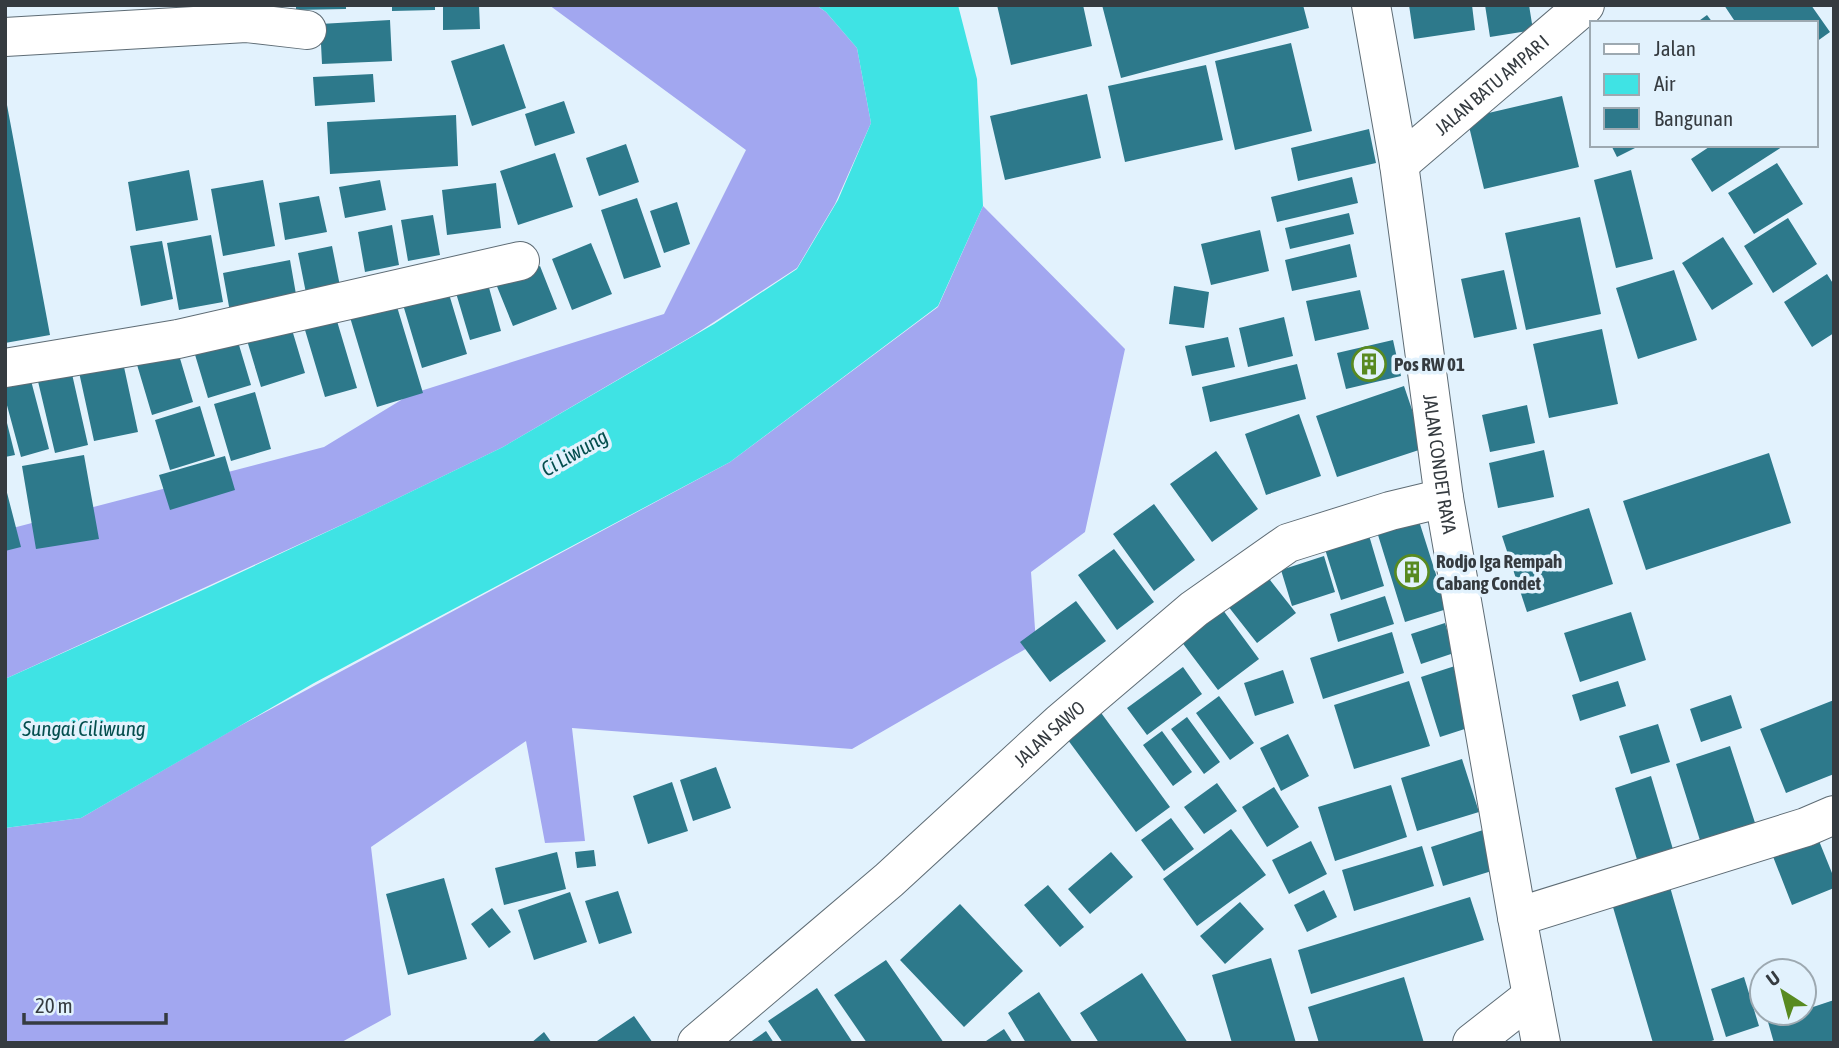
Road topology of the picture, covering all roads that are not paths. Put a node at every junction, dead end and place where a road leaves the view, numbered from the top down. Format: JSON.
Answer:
{"nodes":[{"id":1,"x":1371,"y":5,"type":"edge"},
{"id":2,"x":1585,"y":5,"type":"edge"},
{"id":3,"x":307,"y":30,"type":"dead end"},
{"id":4,"x":5,"y":37,"type":"edge"},
{"id":5,"x":1399,"y":164,"type":"junction"},
{"id":6,"x":520,"y":261,"type":"dead end"},
{"id":7,"x":5,"y":368,"type":"edge"},
{"id":8,"x":1444,"y":498,"type":"junction"},
{"id":9,"x":1834,"y":815,"type":"edge"},
{"id":10,"x":1517,"y":918,"type":"junction"},
{"id":11,"x":1532,"y":996,"type":"junction"},
{"id":12,"x":697,"y":1043,"type":"edge"},
{"id":13,"x":1472,"y":1043,"type":"edge"},
{"id":14,"x":1541,"y":1043,"type":"edge"}],
"edges":[{"from":1,"to":5,"type":"street","name":"JALAN CONDET RAYA"},
{"from":2,"to":5,"type":"street","name":"JALAN BATU AMPAR I"},
{"from":3,"to":4,"type":"street"},
{"from":5,"to":8,"type":"street","name":"JALAN CONDET RAYA"},
{"from":6,"to":7,"type":"street"},
{"from":8,"to":10,"type":"street","name":"JALAN CONDET RAYA"},
{"from":8,"to":12,"type":"street","name":"JALAN SAWO"},
{"from":9,"to":10,"type":"street"},
{"from":10,"to":11,"type":"street","name":"JALAN CONDET RAYA"},
{"from":11,"to":13,"type":"street"},
{"from":11,"to":14,"type":"street","name":"JALAN CONDET RAYA"}]}
